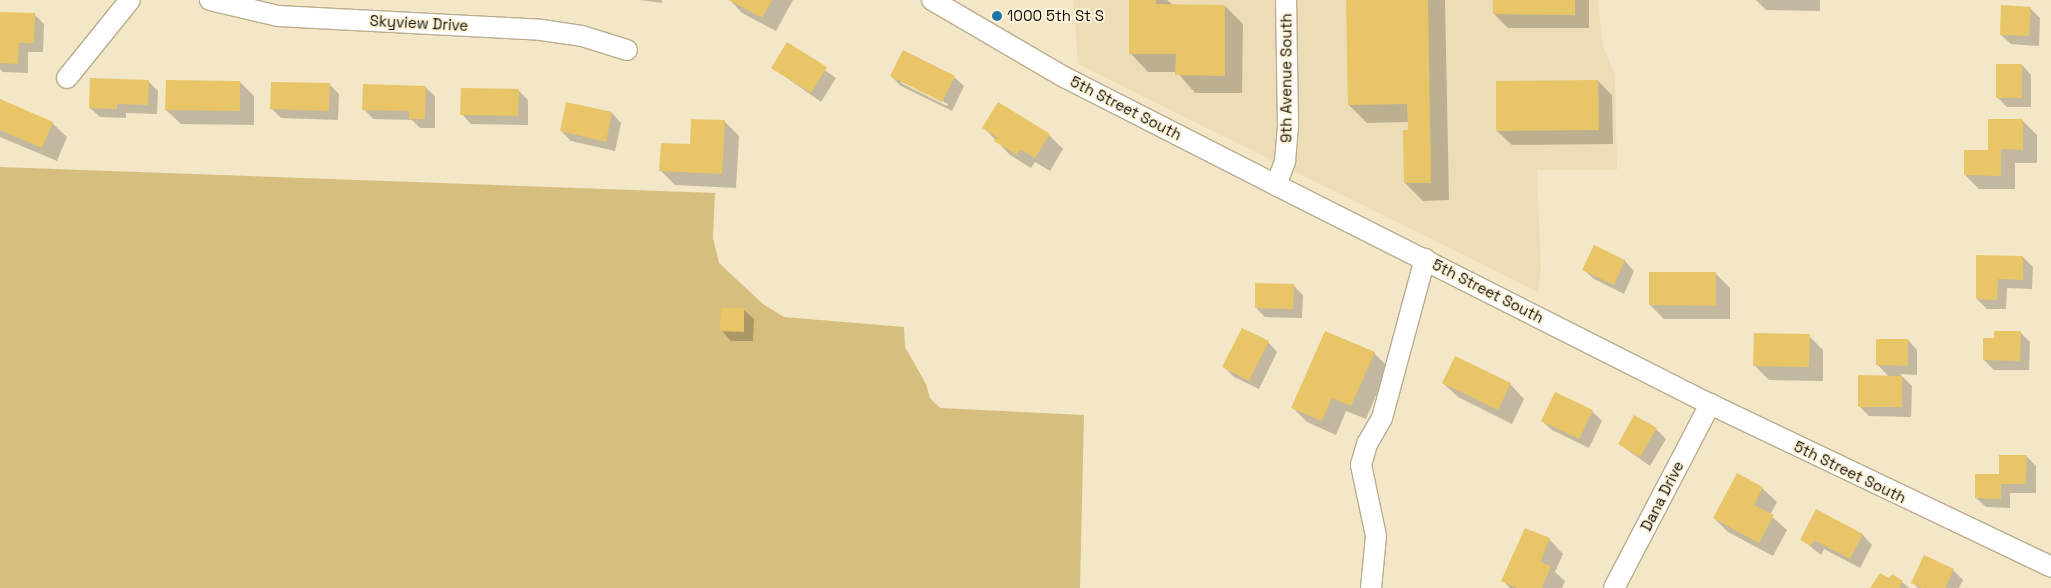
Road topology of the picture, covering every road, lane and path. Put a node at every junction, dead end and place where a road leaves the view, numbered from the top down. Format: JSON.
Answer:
{"nodes":[{"id":1,"x":130,"y":0,"type":"edge"},
{"id":2,"x":210,"y":0,"type":"edge"},
{"id":3,"x":932,"y":0,"type":"edge"},
{"id":4,"x":1286,"y":0,"type":"edge"},
{"id":5,"x":627,"y":50,"type":"dead end"},
{"id":6,"x":67,"y":78,"type":"dead end"},
{"id":7,"x":1276,"y":184,"type":"junction"},
{"id":8,"x":1425,"y":259,"type":"junction"},
{"id":9,"x":1710,"y":404,"type":"junction"},
{"id":10,"x":2051,"y":567,"type":"edge"},
{"id":11,"x":1371,"y":588,"type":"edge"},
{"id":12,"x":1614,"y":588,"type":"edge"}],
"edges":[{"from":1,"to":6,"type":"street"},
{"from":2,"to":5,"type":"street","name":"Skyview Drive"},
{"from":3,"to":7,"type":"street","name":"5th Street South"},
{"from":4,"to":7,"type":"street","name":"9th Avenue South"},
{"from":7,"to":8,"type":"street","name":"5th Street South"},
{"from":8,"to":9,"type":"street","name":"5th Street South"},
{"from":8,"to":11,"type":"street"},
{"from":9,"to":10,"type":"street","name":"5th Street South"},
{"from":9,"to":12,"type":"street","name":"Dana Drive"}]}
